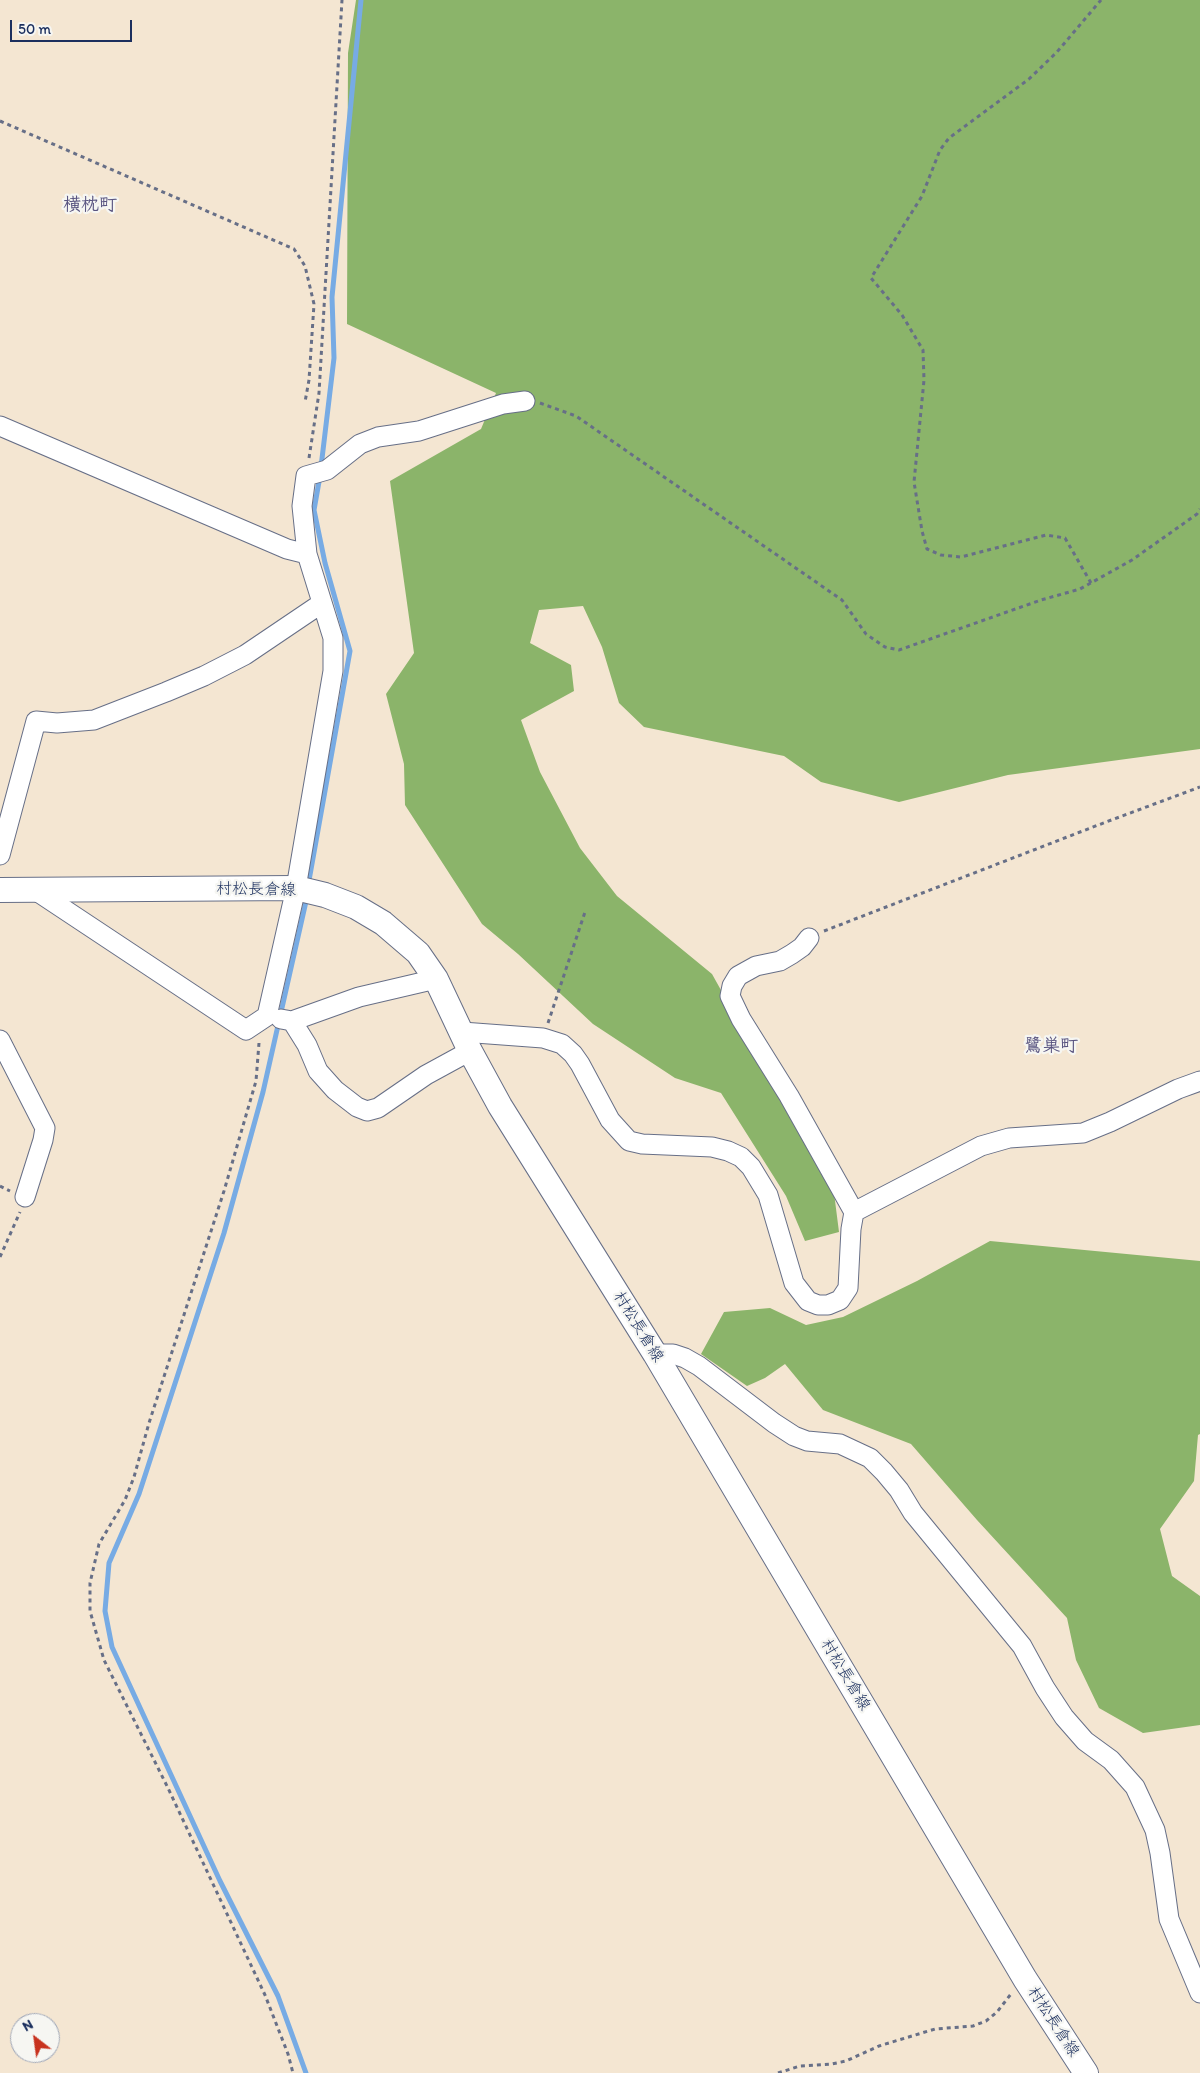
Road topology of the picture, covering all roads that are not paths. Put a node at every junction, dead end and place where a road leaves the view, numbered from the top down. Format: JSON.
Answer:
{"nodes":[{"id":1,"x":524,"y":401,"type":"road end"},
{"id":2,"x":0,"y":426,"type":"edge"},
{"id":3,"x":307,"y":554,"type":"junction"},
{"id":4,"x":322,"y":604,"type":"junction"},
{"id":5,"x":0,"y":855,"type":"edge"},
{"id":6,"x":296,"y":888,"type":"junction"},
{"id":7,"x":0,"y":890,"type":"edge"},
{"id":8,"x":35,"y":890,"type":"junction"},
{"id":9,"x":810,"y":938,"type":"road end"},
{"id":10,"x":436,"y":979,"type":"junction"},
{"id":11,"x":267,"y":1016,"type":"junction"},
{"id":12,"x":292,"y":1021,"type":"junction"},
{"id":13,"x":0,"y":1040,"type":"edge"},
{"id":14,"x":466,"y":1041,"type":"junction"},
{"id":15,"x":1200,"y":1081,"type":"edge"},
{"id":16,"x":25,"y":1197,"type":"road end"},
{"id":17,"x":854,"y":1212,"type":"junction"},
{"id":18,"x":655,"y":1354,"type":"junction"},
{"id":19,"x":1200,"y":1994,"type":"edge"},
{"id":20,"x":1086,"y":2073,"type":"edge"}],
"edges":[{"from":1,"to":3,"type":"street"},
{"from":2,"to":3,"type":"street"},
{"from":3,"to":4,"type":"street"},
{"from":4,"to":5,"type":"street"},
{"from":4,"to":6,"type":"street"},
{"from":6,"to":8,"type":"main road","name":"村松長倉線"},
{"from":6,"to":10,"type":"main road","name":"村松長倉線"},
{"from":6,"to":11,"type":"street"},
{"from":7,"to":8,"type":"main road","name":"村松長倉線"},
{"from":8,"to":11,"type":"street"},
{"from":9,"to":17,"type":"street"},
{"from":10,"to":12,"type":"street"},
{"from":10,"to":14,"type":"main road","name":"村松長倉線"},
{"from":11,"to":12,"type":"street"},
{"from":12,"to":14,"type":"street"},
{"from":13,"to":16,"type":"street"},
{"from":14,"to":17,"type":"street"},
{"from":14,"to":18,"type":"main road","name":"村松長倉線"},
{"from":15,"to":17,"type":"street"},
{"from":18,"to":19,"type":"street"},
{"from":18,"to":20,"type":"main road","name":"村松長倉線"}]}
